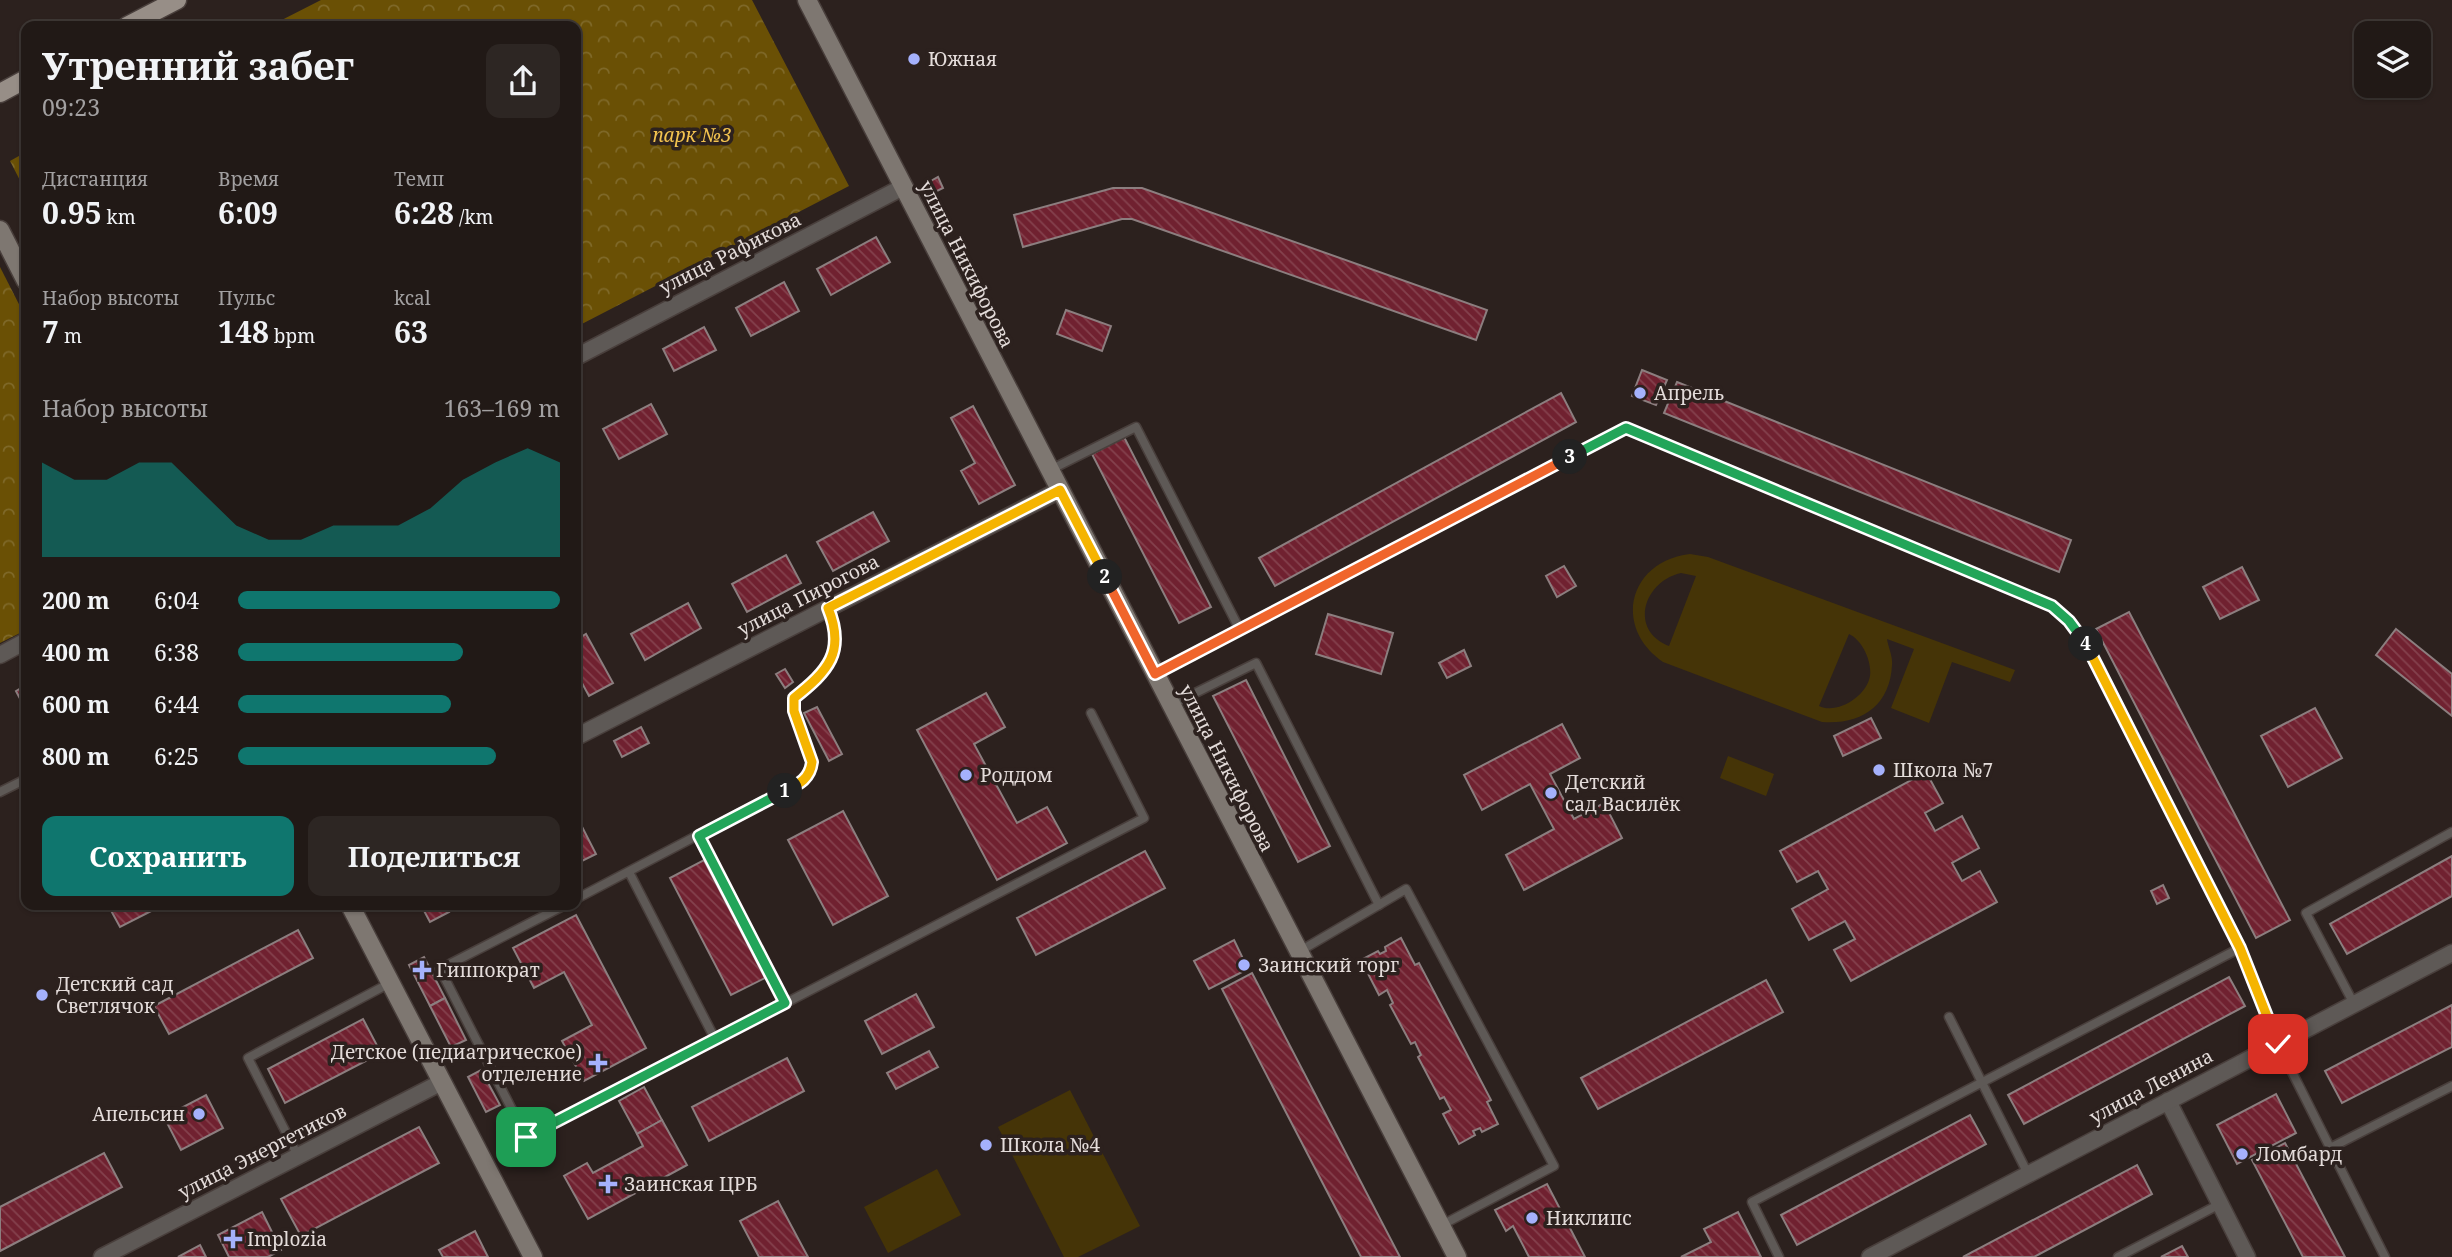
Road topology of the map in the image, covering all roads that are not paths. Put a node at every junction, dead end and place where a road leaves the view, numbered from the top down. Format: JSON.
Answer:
{"nodes":[{"id":1,"x":177,"y":0,"type":"edge"},
{"id":2,"x":807,"y":0,"type":"edge"},
{"id":3,"x":137,"y":21,"type":"edge"},
{"id":4,"x":21,"y":82,"type":"edge"},
{"id":5,"x":0,"y":93,"type":"edge"},
{"id":6,"x":904,"y":187,"type":"junction"},
{"id":7,"x":0,"y":230,"type":"edge"},
{"id":8,"x":21,"y":271,"type":"edge"},
{"id":9,"x":581,"y":354,"type":"edge"},
{"id":10,"x":1050,"y":470,"type":"junction"},
{"id":11,"x":1060,"y":490,"type":"junction"},
{"id":12,"x":828,"y":608,"type":"junction"},
{"id":13,"x":1240,"y":630,"type":"junction"},
{"id":14,"x":21,"y":644,"type":"edge"},
{"id":15,"x":0,"y":655,"type":"edge"},
{"id":16,"x":1155,"y":674,"type":"junction"},
{"id":17,"x":1171,"y":705,"type":"junction"},
{"id":18,"x":1091,"y":713,"type":"dead end"},
{"id":19,"x":581,"y":734,"type":"edge"},
{"id":20,"x":21,"y":782,"type":"edge"},
{"id":21,"x":0,"y":793,"type":"edge"},
{"id":22,"x":2452,"y":832,"type":"edge"},
{"id":23,"x":699,"y":836,"type":"junction"},
{"id":24,"x":629,"y":872,"type":"junction"},
{"id":25,"x":581,"y":896,"type":"edge"},
{"id":26,"x":1379,"y":905,"type":"junction"},
{"id":27,"x":353,"y":910,"type":"edge"},
{"id":28,"x":555,"y":910,"type":"edge"},
{"id":29,"x":2240,"y":948,"type":"junction"},
{"id":30,"x":1299,"y":952,"type":"junction"},
{"id":31,"x":2452,"y":953,"type":"edge"},
{"id":32,"x":391,"y":983,"type":"junction"},
{"id":33,"x":785,"y":1003,"type":"junction"},
{"id":34,"x":2354,"y":1004,"type":"junction"},
{"id":35,"x":1949,"y":1017,"type":"dead end"},
{"id":36,"x":715,"y":1039,"type":"junction"},
{"id":37,"x":2278,"y":1044,"type":"junction"},
{"id":38,"x":442,"y":1082,"type":"junction"},
{"id":39,"x":1982,"y":1083,"type":"junction"},
{"id":40,"x":2452,"y":1086,"type":"edge"},
{"id":41,"x":2168,"y":1101,"type":"junction"},
{"id":42,"x":2330,"y":1148,"type":"junction"},
{"id":43,"x":298,"y":1156,"type":"junction"},
{"id":44,"x":2028,"y":1174,"type":"junction"},
{"id":45,"x":2220,"y":1204,"type":"junction"},
{"id":46,"x":1440,"y":1226,"type":"junction"},
{"id":47,"x":102,"y":1257,"type":"edge"},
{"id":48,"x":533,"y":1257,"type":"edge"},
{"id":49,"x":1457,"y":1257,"type":"edge"},
{"id":50,"x":1779,"y":1257,"type":"edge"},
{"id":51,"x":1870,"y":1257,"type":"edge"},
{"id":52,"x":2118,"y":1257,"type":"edge"},
{"id":53,"x":2247,"y":1257,"type":"edge"},
{"id":54,"x":2385,"y":1257,"type":"edge"}],
"edges":[{"from":1,"to":3,"type":"main road"},
{"from":2,"to":6,"type":"main road","name":"улица Никифорова"},
{"from":4,"to":5,"type":"main road"},
{"from":6,"to":9,"type":"street","name":"улица Рафикова"},
{"from":6,"to":10,"type":"main road","name":"улица Никифорова"},
{"from":7,"to":8,"type":"main road"},
{"from":10,"to":11,"type":"main road","name":"улица Никифорова"},
{"from":10,"to":13,"type":"lane"},
{"from":11,"to":12,"type":"street","name":"улица Пирогова"},
{"from":11,"to":16,"type":"main road","name":"улица Никифорова"},
{"from":12,"to":19,"type":"street","name":"улица Пирогова"},
{"from":12,"to":23,"type":"lane"},
{"from":13,"to":16,"type":"lane"},
{"from":13,"to":29,"type":"lane"},
{"from":14,"to":15,"type":"street"},
{"from":16,"to":17,"type":"main road","name":"улица Никифорова"},
{"from":17,"to":26,"type":"lane"},
{"from":17,"to":30,"type":"main road","name":"улица Никифорова"},
{"from":18,"to":33,"type":"lane"},
{"from":20,"to":21,"type":"lane"},
{"from":22,"to":34,"type":"lane"},
{"from":23,"to":24,"type":"lane"},
{"from":23,"to":33,"type":"lane"},
{"from":24,"to":25,"type":"lane"},
{"from":24,"to":36,"type":"lane"},
{"from":26,"to":30,"type":"lane"},
{"from":26,"to":46,"type":"lane"},
{"from":27,"to":32,"type":"main road"},
{"from":28,"to":36,"type":"lane"},
{"from":29,"to":37,"type":"lane"},
{"from":29,"to":39,"type":"lane"},
{"from":30,"to":46,"type":"main road","name":"улица Никифорова"},
{"from":31,"to":34,"type":"street","name":"улица Ленина"},
{"from":32,"to":38,"type":"main road"},
{"from":32,"to":43,"type":"lane"},
{"from":33,"to":36,"type":"lane"},
{"from":34,"to":37,"type":"street","name":"улица Ленина"},
{"from":35,"to":39,"type":"lane"},
{"from":37,"to":41,"type":"street","name":"улица Ленина"},
{"from":37,"to":42,"type":"lane"},
{"from":38,"to":43,"type":"street","name":"улица Энергетиков"},
{"from":38,"to":48,"type":"main road"},
{"from":39,"to":44,"type":"lane"},
{"from":39,"to":50,"type":"lane"},
{"from":40,"to":42,"type":"lane"},
{"from":41,"to":44,"type":"street","name":"улица Ленина"},
{"from":41,"to":45,"type":"street"},
{"from":42,"to":54,"type":"lane"},
{"from":43,"to":47,"type":"street","name":"улица Энергетиков"},
{"from":44,"to":51,"type":"street","name":"улица Ленина"},
{"from":45,"to":52,"type":"lane"},
{"from":45,"to":53,"type":"street"},
{"from":46,"to":49,"type":"main road","name":"улица Никифорова"}]}
